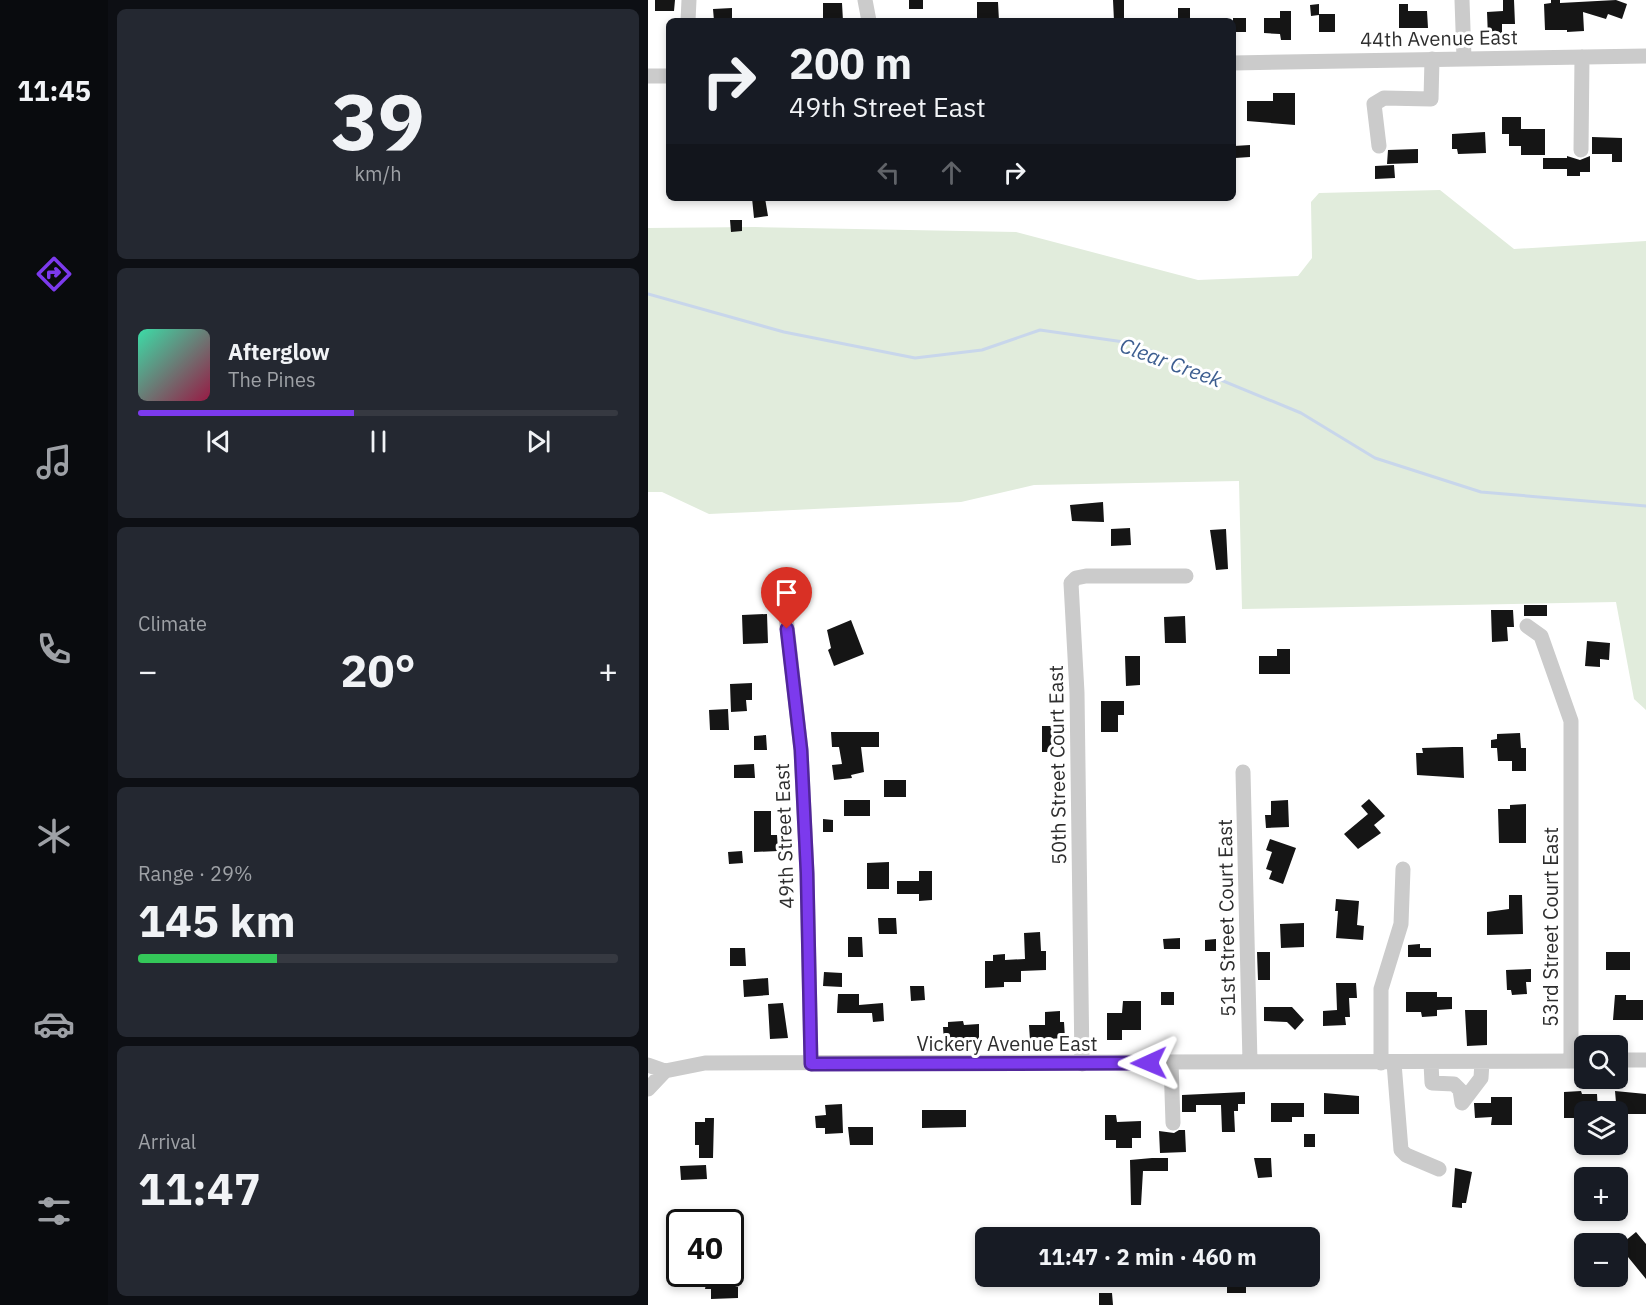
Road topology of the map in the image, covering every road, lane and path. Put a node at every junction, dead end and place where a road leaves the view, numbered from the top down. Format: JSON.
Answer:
{"nodes":[{"id":1,"x":689,"y":0,"type":"edge"},
{"id":2,"x":865,"y":0,"type":"edge"},
{"id":3,"x":1462,"y":0,"type":"edge"},
{"id":4,"x":688,"y":18,"type":"edge"},
{"id":5,"x":868,"y":18,"type":"edge"},
{"id":6,"x":1646,"y":56,"type":"edge"},
{"id":7,"x":1581,"y":57,"type":"junction"},
{"id":8,"x":1464,"y":58,"type":"junction"},
{"id":9,"x":1432,"y":59,"type":"junction"},
{"id":10,"x":1236,"y":63,"type":"edge"},
{"id":11,"x":648,"y":76,"type":"edge"},
{"id":12,"x":666,"y":76,"type":"edge"},
{"id":13,"x":1379,"y":146,"type":"dead end"},
{"id":14,"x":1581,"y":150,"type":"dead end"},
{"id":15,"x":1185,"y":576,"type":"dead end"},
{"id":16,"x":785,"y":608,"type":"dead end"},
{"id":17,"x":1527,"y":626,"type":"dead end"},
{"id":18,"x":1243,"y":772,"type":"dead end"},
{"id":19,"x":1403,"y":869,"type":"dead end"},
{"id":20,"x":1577,"y":1035,"type":"edge"},
{"id":21,"x":1628,"y":1060,"type":"edge"},
{"id":22,"x":1646,"y":1060,"type":"edge"},
{"id":23,"x":1574,"y":1061,"type":"edge"},
{"id":24,"x":1171,"y":1062,"type":"junction"},
{"id":25,"x":1250,"y":1062,"type":"junction"},
{"id":26,"x":1482,"y":1062,"type":"junction"},
{"id":27,"x":1387,"y":1063,"type":"junction"},
{"id":28,"x":1431,"y":1063,"type":"junction"},
{"id":29,"x":811,"y":1064,"type":"junction"},
{"id":30,"x":1082,"y":1064,"type":"junction"},
{"id":31,"x":648,"y":1065,"type":"edge"},
{"id":32,"x":665,"y":1071,"type":"junction"},
{"id":33,"x":648,"y":1089,"type":"edge"},
{"id":34,"x":1173,"y":1123,"type":"dead end"},
{"id":35,"x":1439,"y":1169,"type":"dead end"}],
"edges":[{"from":1,"to":4,"type":"street"},
{"from":2,"to":5,"type":"street"},
{"from":3,"to":8,"type":"street"},
{"from":6,"to":7,"type":"street","name":"44th Avenue East"},
{"from":7,"to":8,"type":"street","name":"44th Avenue East"},
{"from":7,"to":14,"type":"street"},
{"from":8,"to":9,"type":"street","name":"44th Avenue East"},
{"from":9,"to":10,"type":"street","name":"44th Avenue East"},
{"from":9,"to":13,"type":"street"},
{"from":11,"to":12,"type":"street"},
{"from":15,"to":30,"type":"street","name":"50th Street Court East"},
{"from":16,"to":29,"type":"street","name":"49th Street East"},
{"from":17,"to":20,"type":"street","name":"53rd Street Court East"},
{"from":18,"to":25,"type":"street","name":"51st Street Court East"},
{"from":19,"to":27,"type":"street"},
{"from":21,"to":22,"type":"street"},
{"from":23,"to":26,"type":"street","name":"Vickery Avenue East"},
{"from":24,"to":25,"type":"street","name":"Vickery Avenue East"},
{"from":24,"to":30,"type":"street","name":"Vickery Avenue East"},
{"from":24,"to":34,"type":"street"},
{"from":25,"to":27,"type":"street","name":"Vickery Avenue East"},
{"from":26,"to":28,"type":"street","name":"Vickery Avenue East"},
{"from":26,"to":28,"type":"street"},
{"from":27,"to":28,"type":"street","name":"Vickery Avenue East"},
{"from":27,"to":35,"type":"street"},
{"from":29,"to":30,"type":"street","name":"Vickery Avenue East"},
{"from":29,"to":32,"type":"street","name":"Vickery Avenue East"},
{"from":31,"to":32,"type":"street"},
{"from":32,"to":33,"type":"street"}]}
